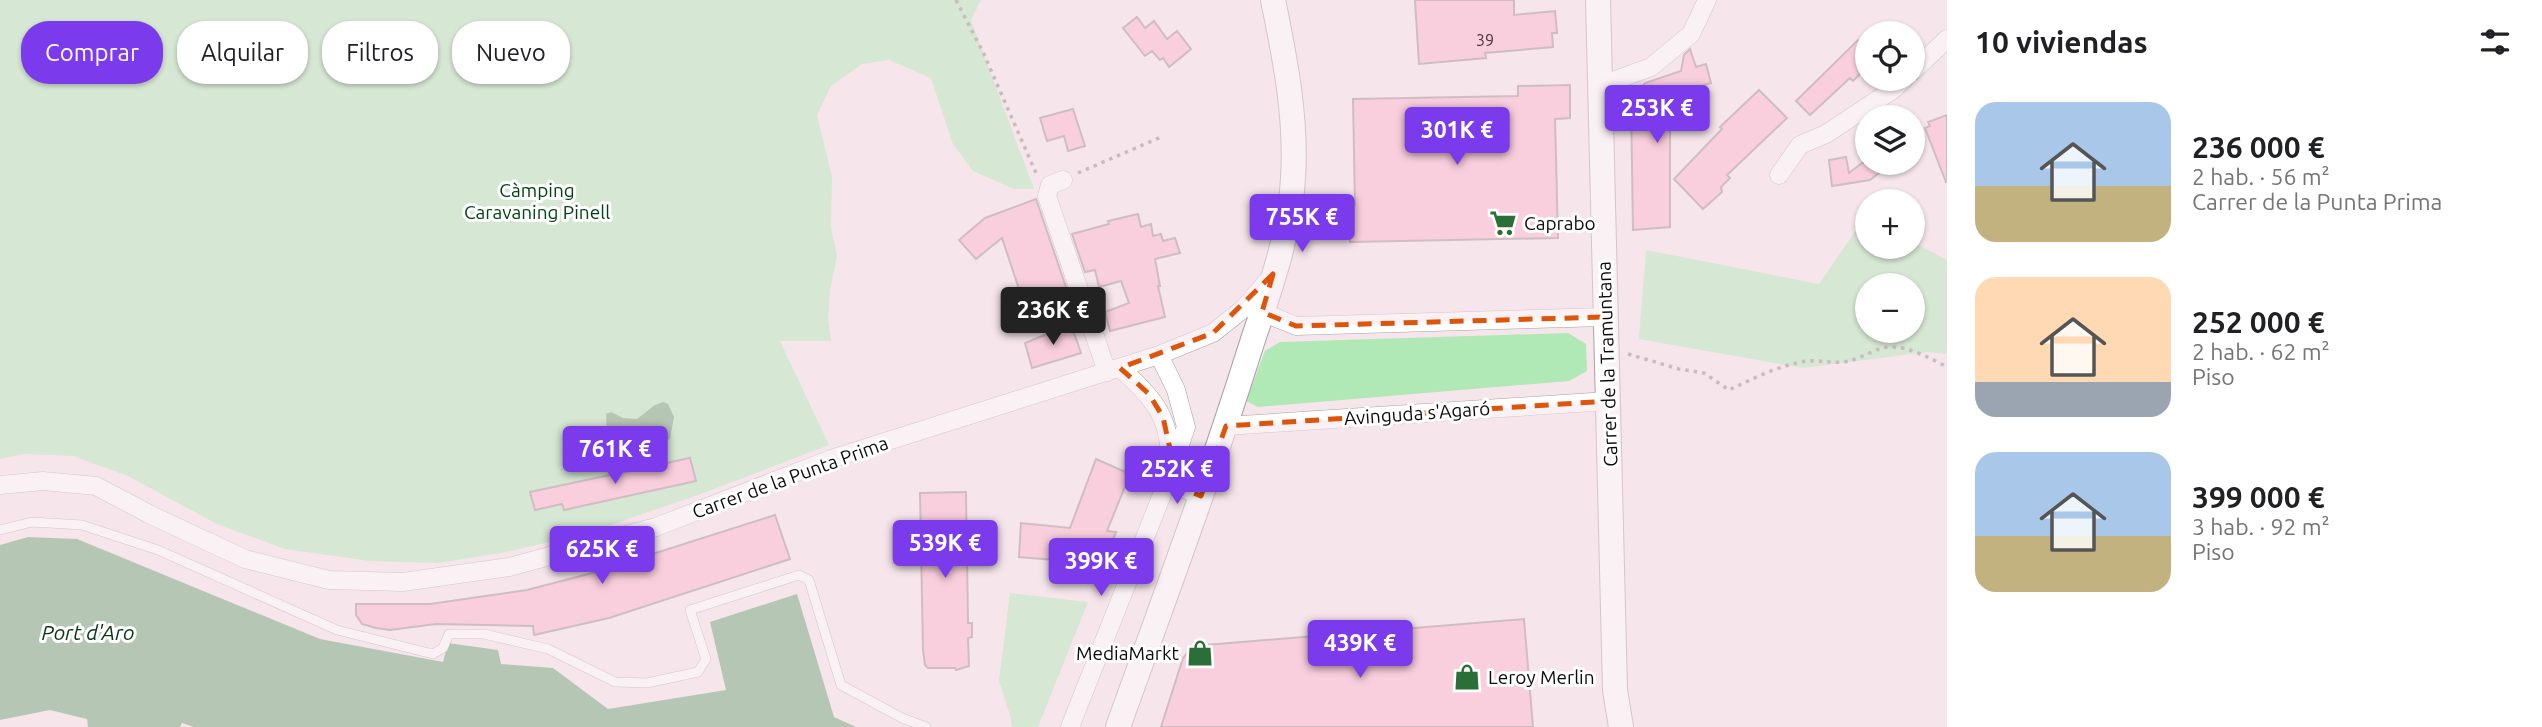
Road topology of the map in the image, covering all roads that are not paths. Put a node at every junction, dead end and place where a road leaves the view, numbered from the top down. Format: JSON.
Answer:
{"nodes":[{"id":1,"x":1273,"y":0,"type":"edge"},
{"id":2,"x":1598,"y":0,"type":"edge"},
{"id":3,"x":1707,"y":0,"type":"edge"},
{"id":4,"x":1947,"y":38,"type":"edge"},
{"id":5,"x":1925,"y":59,"type":"edge"},
{"id":6,"x":1602,"y":85,"type":"junction"},
{"id":7,"x":1891,"y":91,"type":"edge"},
{"id":8,"x":1779,"y":175,"type":"dead end"},
{"id":9,"x":1063,"y":180,"type":"road end"},
{"id":10,"x":1273,"y":274,"type":"junction"},
{"id":11,"x":1262,"y":312,"type":"junction"},
{"id":12,"x":1605,"y":317,"type":"junction"},
{"id":13,"x":1159,"y":355,"type":"junction"},
{"id":14,"x":1113,"y":370,"type":"junction"},
{"id":15,"x":1608,"y":401,"type":"junction"},
{"id":16,"x":1226,"y":426,"type":"junction"},
{"id":17,"x":1167,"y":482,"type":"junction"},
{"id":18,"x":0,"y":485,"type":"edge"},
{"id":19,"x":1201,"y":496,"type":"junction"},
{"id":20,"x":0,"y":530,"type":"edge"},
{"id":21,"x":926,"y":727,"type":"edge"},
{"id":22,"x":1070,"y":727,"type":"edge"},
{"id":23,"x":1118,"y":727,"type":"edge"},
{"id":24,"x":1620,"y":727,"type":"edge"}],
"edges":[{"from":1,"to":10,"type":"main road"},
{"from":2,"to":6,"type":"main road","name":"Carrer de la Tramuntana"},
{"from":3,"to":6,"type":"street"},
{"from":4,"to":5,"type":"street"},
{"from":6,"to":12,"type":"main road","name":"Carrer de la Tramuntana"},
{"from":7,"to":8,"type":"street"},
{"from":9,"to":14,"type":"street"},
{"from":10,"to":11,"type":"main road"},
{"from":10,"to":13,"type":"street","name":"Carrer de la Punta Prima"},
{"from":11,"to":12,"type":"street"},
{"from":11,"to":16,"type":"main road"},
{"from":12,"to":15,"type":"main road","name":"Carrer de la Tramuntana"},
{"from":13,"to":14,"type":"street","name":"Carrer de la Punta Prima"},
{"from":13,"to":17,"type":"street"},
{"from":14,"to":17,"type":"street"},
{"from":14,"to":18,"type":"street","name":"Carrer de la Punta Prima"},
{"from":15,"to":16,"type":"street","name":"Avinguda s'Agaró"},
{"from":15,"to":24,"type":"main road","name":"Carrer de la Tramuntana"},
{"from":16,"to":19,"type":"main road"},
{"from":17,"to":19,"type":"street"},
{"from":17,"to":22,"type":"street"},
{"from":19,"to":23,"type":"main road"},
{"from":20,"to":21,"type":"lane"}]}
